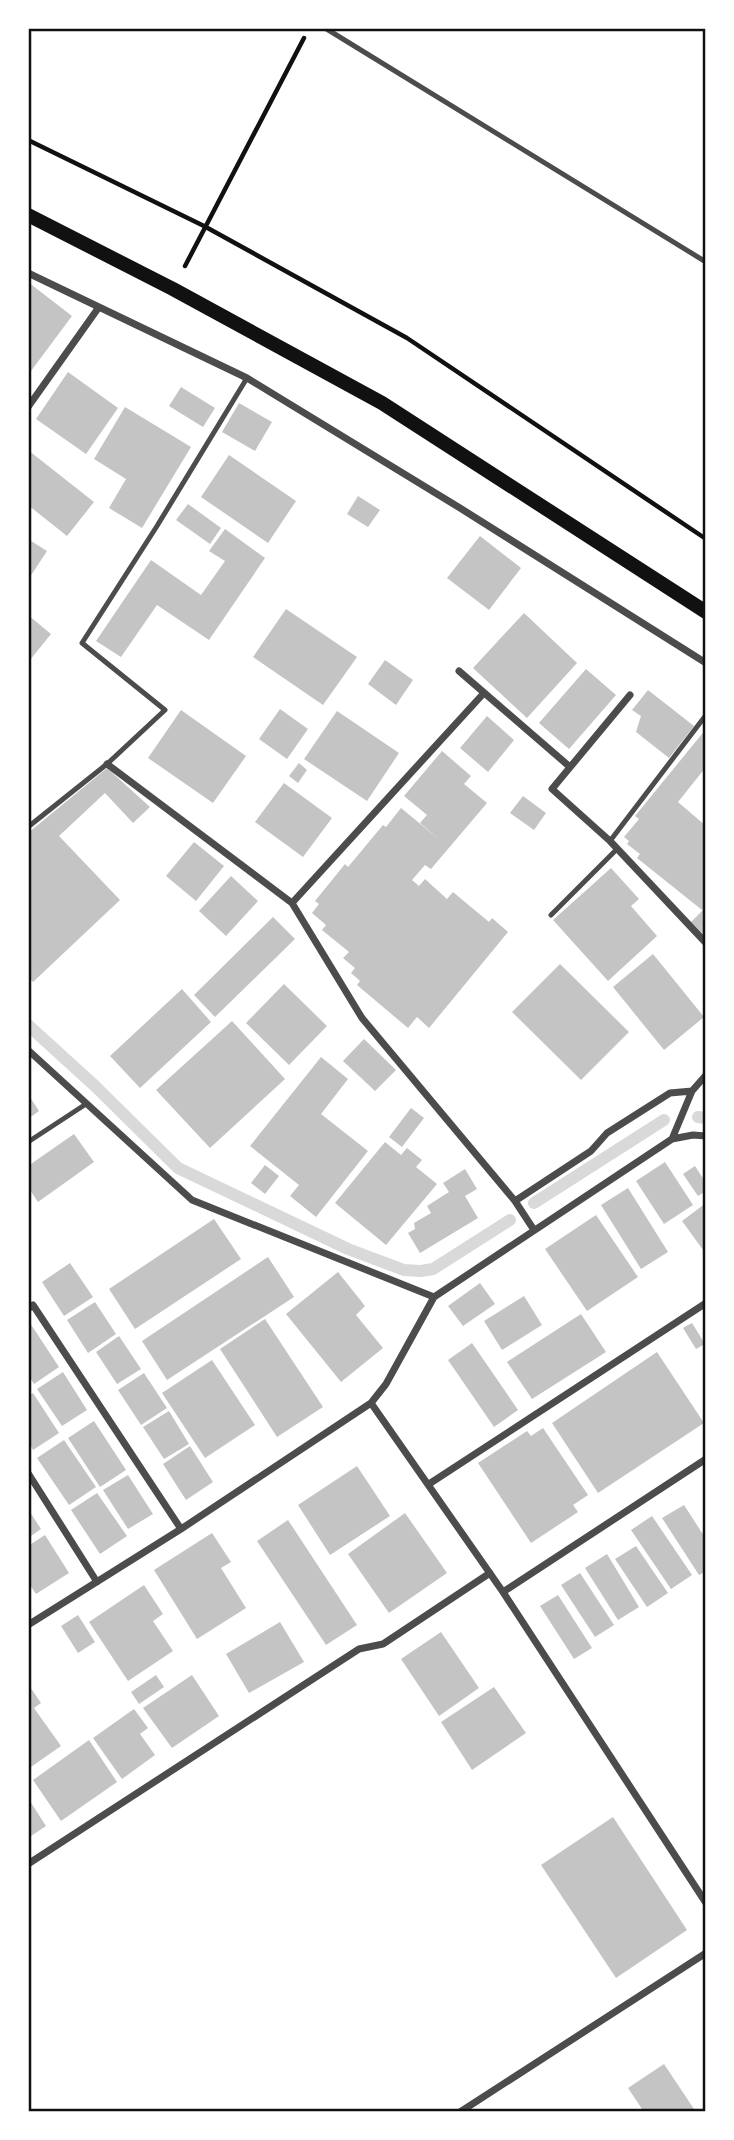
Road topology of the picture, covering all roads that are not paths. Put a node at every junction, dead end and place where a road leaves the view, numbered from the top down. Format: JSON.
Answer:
{"nodes":[{"id":1,"x":325,"y":28,"type":"edge"},
{"id":2,"x":28,"y":215,"type":"edge"},
{"id":3,"x":706,"y":262,"type":"edge"},
{"id":4,"x":28,"y":273,"type":"edge"},
{"id":5,"x":99,"y":307,"type":"junction"},
{"id":6,"x":247,"y":378,"type":"junction"},
{"id":7,"x":28,"y":407,"type":"edge"},
{"id":8,"x":706,"y":612,"type":"edge"},
{"id":9,"x":706,"y":663,"type":"edge"},
{"id":10,"x":459,"y":671,"type":"dead end"},
{"id":11,"x":484,"y":694,"type":"junction"},
{"id":12,"x":630,"y":695,"type":"dead end"},
{"id":13,"x":706,"y":715,"type":"edge"},
{"id":14,"x":107,"y":764,"type":"junction"},
{"id":15,"x":570,"y":767,"type":"junction"},
{"id":16,"x":28,"y":827,"type":"edge"},
{"id":17,"x":610,"y":841,"type":"junction"},
{"id":18,"x":617,"y":849,"type":"junction"},
{"id":19,"x":292,"y":903,"type":"junction"},
{"id":20,"x":551,"y":915,"type":"dead end"},
{"id":21,"x":706,"y":943,"type":"edge"},
{"id":22,"x":28,"y":1050,"type":"edge"},
{"id":23,"x":706,"y":1075,"type":"edge"},
{"id":24,"x":692,"y":1091,"type":"junction"},
{"id":25,"x":86,"y":1104,"type":"junction"},
{"id":26,"x":706,"y":1136,"type":"edge"},
{"id":27,"x":672,"y":1139,"type":"junction"},
{"id":28,"x":28,"y":1142,"type":"edge"},
{"id":29,"x":515,"y":1201,"type":"junction"},
{"id":30,"x":534,"y":1230,"type":"junction"},
{"id":31,"x":434,"y":1297,"type":"junction"},
{"id":32,"x":706,"y":1303,"type":"edge"},
{"id":33,"x":28,"y":1309,"type":"edge"},
{"id":34,"x":371,"y":1404,"type":"junction"},
{"id":35,"x":706,"y":1459,"type":"edge"},
{"id":36,"x":28,"y":1474,"type":"edge"},
{"id":37,"x":429,"y":1484,"type":"junction"},
{"id":38,"x":181,"y":1529,"type":"junction"},
{"id":39,"x":490,"y":1573,"type":"junction"},
{"id":40,"x":97,"y":1582,"type":"junction"},
{"id":41,"x":503,"y":1592,"type":"junction"},
{"id":42,"x":28,"y":1625,"type":"edge"},
{"id":43,"x":28,"y":1864,"type":"edge"},
{"id":44,"x":706,"y":1903,"type":"edge"},
{"id":45,"x":706,"y":1953,"type":"edge"},
{"id":46,"x":460,"y":2112,"type":"edge"}],
"edges":[{"from":1,"to":3,"type":"lane"},
{"from":2,"to":8,"type":"main road"},
{"from":4,"to":5,"type":"street"},
{"from":5,"to":6,"type":"street"},
{"from":5,"to":7,"type":"street"},
{"from":6,"to":9,"type":"street"},
{"from":6,"to":14,"type":"lane"},
{"from":10,"to":11,"type":"street"},
{"from":11,"to":15,"type":"street"},
{"from":11,"to":19,"type":"street"},
{"from":12,"to":15,"type":"street"},
{"from":13,"to":17,"type":"lane"},
{"from":14,"to":16,"type":"lane"},
{"from":14,"to":19,"type":"street"},
{"from":15,"to":17,"type":"street"},
{"from":17,"to":18,"type":"street"},
{"from":18,"to":20,"type":"lane"},
{"from":18,"to":21,"type":"street"},
{"from":19,"to":29,"type":"street"},
{"from":22,"to":25,"type":"street"},
{"from":23,"to":24,"type":"street"},
{"from":24,"to":27,"type":"street"},
{"from":24,"to":29,"type":"street"},
{"from":25,"to":28,"type":"lane"},
{"from":25,"to":31,"type":"street"},
{"from":26,"to":27,"type":"street"},
{"from":27,"to":30,"type":"street"},
{"from":29,"to":30,"type":"street"},
{"from":30,"to":31,"type":"street"},
{"from":31,"to":34,"type":"street"},
{"from":32,"to":37,"type":"street"},
{"from":33,"to":38,"type":"street"},
{"from":34,"to":37,"type":"street"},
{"from":34,"to":38,"type":"street"},
{"from":35,"to":41,"type":"street"},
{"from":36,"to":40,"type":"street"},
{"from":37,"to":39,"type":"street"},
{"from":38,"to":40,"type":"street"},
{"from":39,"to":41,"type":"street"},
{"from":39,"to":43,"type":"street"},
{"from":40,"to":42,"type":"street"},
{"from":41,"to":44,"type":"street"},
{"from":45,"to":46,"type":"street"}]}
